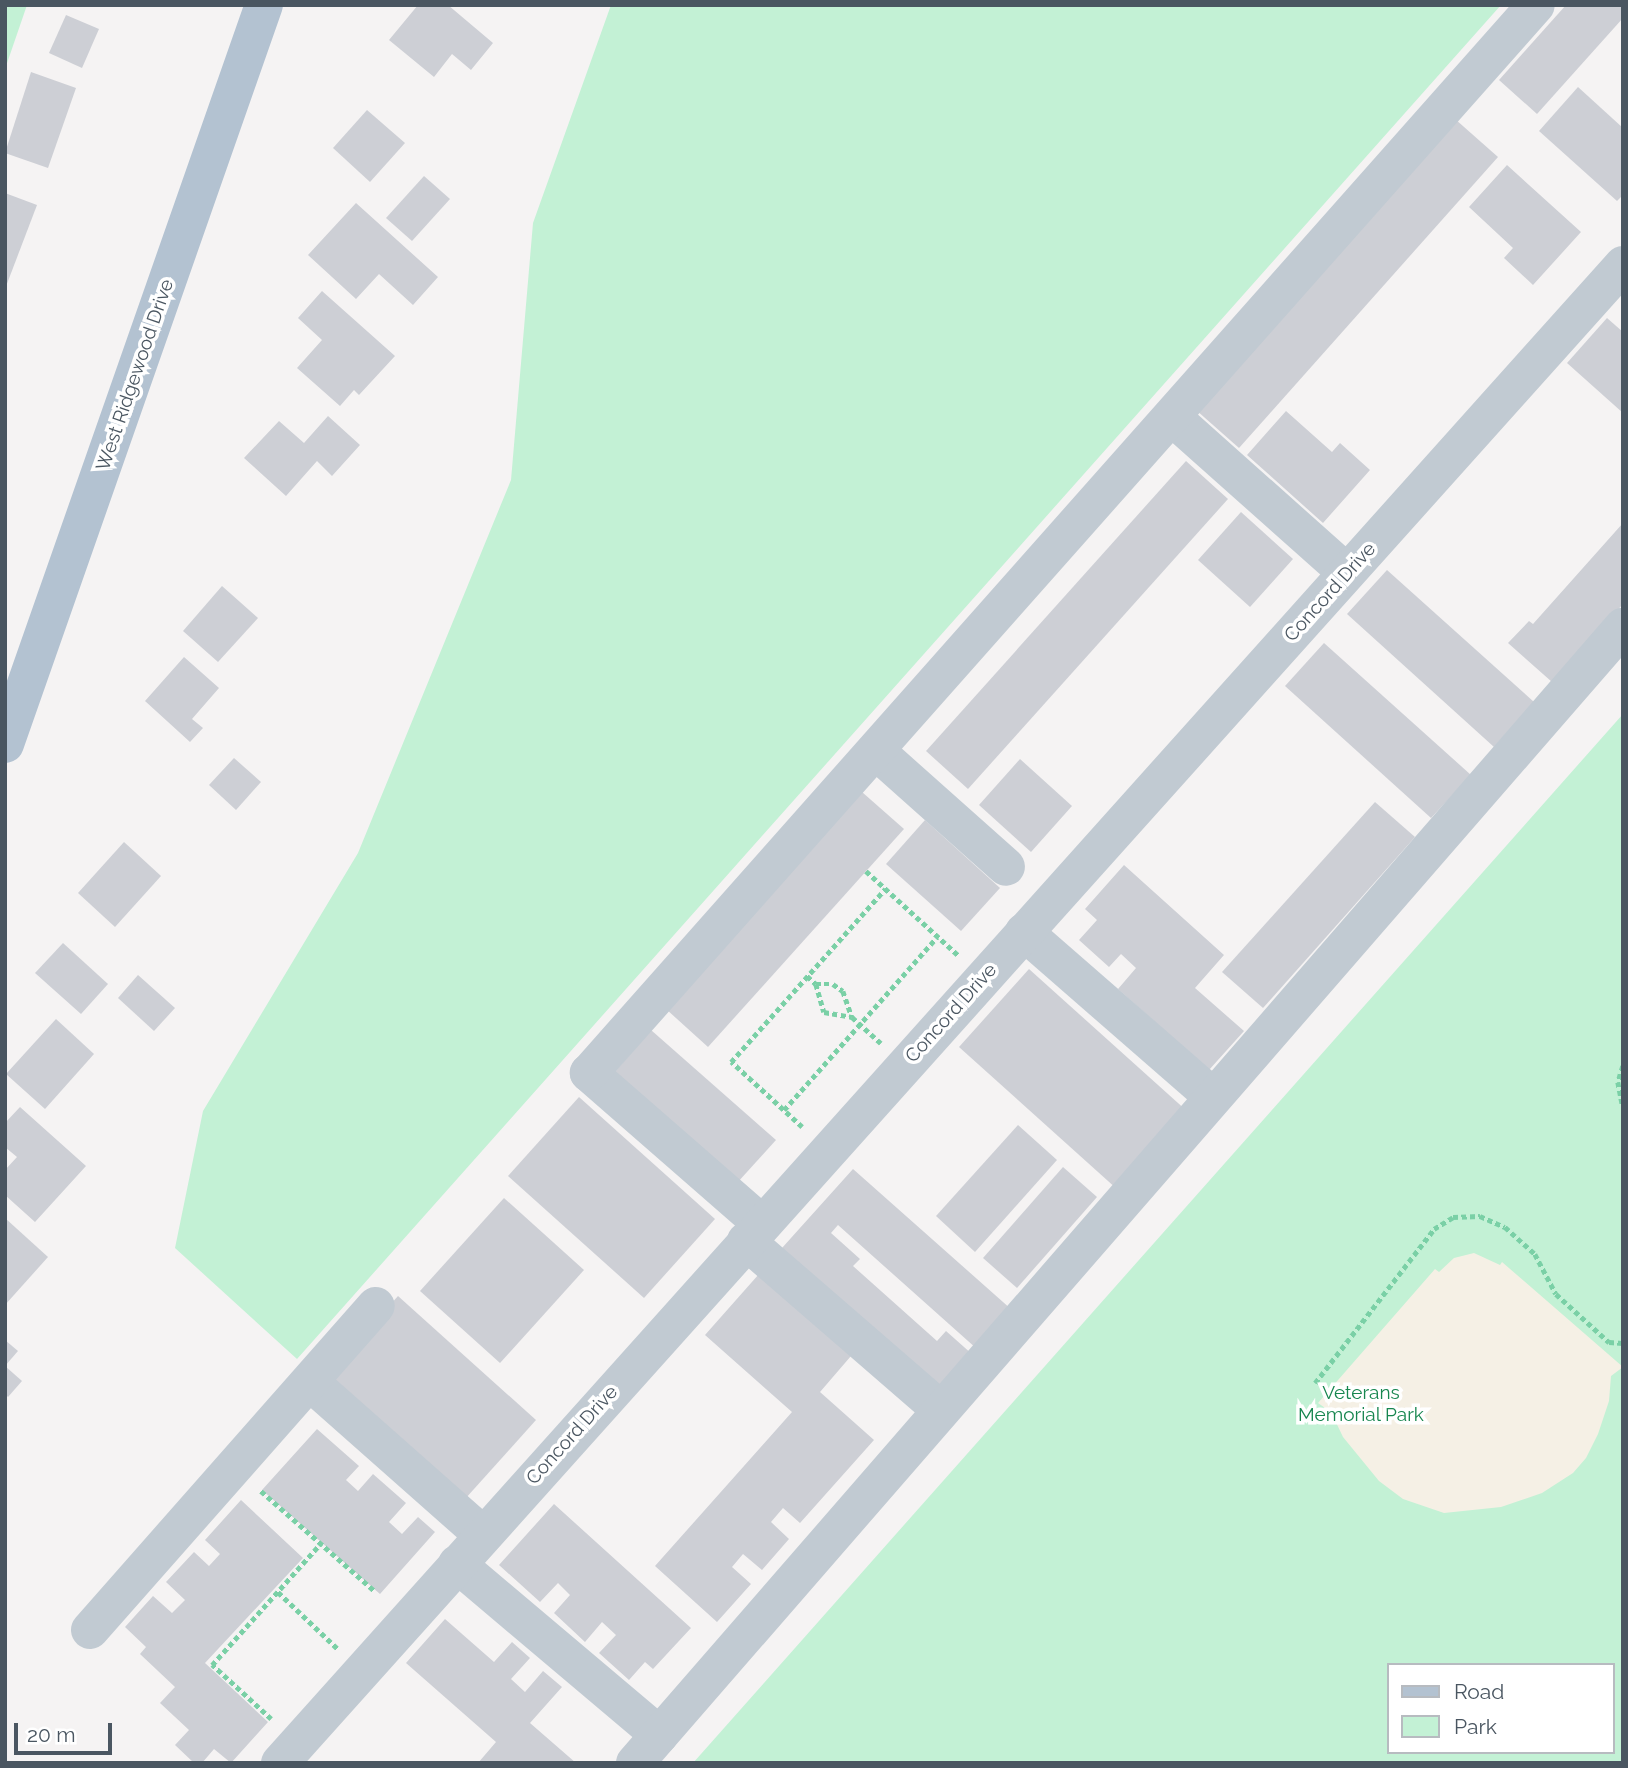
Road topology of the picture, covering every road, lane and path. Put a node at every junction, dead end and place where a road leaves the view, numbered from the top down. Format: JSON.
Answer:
{"nodes":[{"id":1,"x":264,"y":5,"type":"edge"},
{"id":2,"x":1536,"y":5,"type":"edge"},
{"id":3,"x":1623,"y":265,"type":"edge"},
{"id":4,"x":1172,"y":417,"type":"junction"},
{"id":5,"x":1347,"y":573,"type":"junction"},
{"id":6,"x":1623,"y":627,"type":"edge"},
{"id":7,"x":5,"y":744,"type":"edge"},
{"id":8,"x":876,"y":751,"type":"junction"},
{"id":9,"x":1006,"y":867,"type":"dead end"},
{"id":10,"x":866,"y":872,"type":"dead end"},
{"id":11,"x":885,"y":889,"type":"junction"},
{"id":12,"x":1024,"y":932,"type":"junction"},
{"id":13,"x":937,"y":937,"type":"junction"},
{"id":14,"x":807,"y":976,"type":"junction"},
{"id":15,"x":982,"y":978,"type":"junction"},
{"id":16,"x":816,"y":984,"type":"junction"},
{"id":17,"x":852,"y":1017,"type":"junction"},
{"id":18,"x":860,"y":1025,"type":"junction"},
{"id":19,"x":1623,"y":1066,"type":"edge"},
{"id":20,"x":1211,"y":1095,"type":"junction"},
{"id":21,"x":1623,"y":1107,"type":"edge"},
{"id":22,"x":783,"y":1110,"type":"junction"},
{"id":23,"x":828,"y":1151,"type":"junction"},
{"id":24,"x":754,"y":1233,"type":"junction"},
{"id":25,"x":376,"y":1306,"type":"dead end"},
{"id":26,"x":1623,"y":1343,"type":"edge"},
{"id":27,"x":310,"y":1382,"type":"junction"},
{"id":28,"x":1315,"y":1383,"type":"dead end"},
{"id":29,"x":940,"y":1409,"type":"junction"},
{"id":30,"x":261,"y":1491,"type":"dead end"},
{"id":31,"x":483,"y":1535,"type":"junction"},
{"id":32,"x":321,"y":1543,"type":"junction"},
{"id":33,"x":457,"y":1563,"type":"junction"},
{"id":34,"x":375,"y":1591,"type":"dead end"},
{"id":35,"x":278,"y":1592,"type":"junction"},
{"id":36,"x":90,"y":1630,"type":"dead end"},
{"id":37,"x":361,"y":1672,"type":"junction"},
{"id":38,"x":647,"y":1749,"type":"edge"},
{"id":39,"x":289,"y":1753,"type":"edge"}],
"edges":[{"from":1,"to":7,"type":"main road","name":"West Ridgewood Drive"},
{"from":2,"to":4,"type":"street"},
{"from":3,"to":5,"type":"street","name":"Concord Drive"},
{"from":4,"to":5,"type":"street"},
{"from":4,"to":8,"type":"street"},
{"from":5,"to":12,"type":"street","name":"Concord Drive"},
{"from":6,"to":20,"type":"street"},
{"from":8,"to":9,"type":"street"},
{"from":8,"to":24,"type":"street"},
{"from":10,"to":11,"type":"path"},
{"from":11,"to":13,"type":"path"},
{"from":11,"to":14,"type":"path"},
{"from":12,"to":15,"type":"street","name":"Concord Drive"},
{"from":12,"to":20,"type":"street"},
{"from":13,"to":15,"type":"path"},
{"from":13,"to":18,"type":"path"},
{"from":14,"to":16,"type":"path"},
{"from":14,"to":22,"type":"path"},
{"from":15,"to":23,"type":"street","name":"Concord Drive"},
{"from":16,"to":17,"type":"path"},
{"from":16,"to":17,"type":"path"},
{"from":17,"to":18,"type":"path"},
{"from":18,"to":22,"type":"path"},
{"from":19,"to":21,"type":"path"},
{"from":20,"to":29,"type":"street"},
{"from":22,"to":23,"type":"path"},
{"from":23,"to":24,"type":"street","name":"Concord Drive"},
{"from":24,"to":29,"type":"street"},
{"from":24,"to":31,"type":"street","name":"Concord Drive"},
{"from":25,"to":27,"type":"street"},
{"from":26,"to":28,"type":"path"},
{"from":27,"to":31,"type":"street"},
{"from":27,"to":36,"type":"street"},
{"from":29,"to":38,"type":"street"},
{"from":30,"to":32,"type":"path"},
{"from":31,"to":33,"type":"street","name":"Concord Drive"},
{"from":32,"to":34,"type":"path"},
{"from":32,"to":35,"type":"path"},
{"from":33,"to":37,"type":"street","name":"Concord Drive"},
{"from":33,"to":38,"type":"street"},
{"from":35,"to":37,"type":"path"},
{"from":35,"to":39,"type":"path"},
{"from":37,"to":39,"type":"street","name":"Concord Drive"}]}
